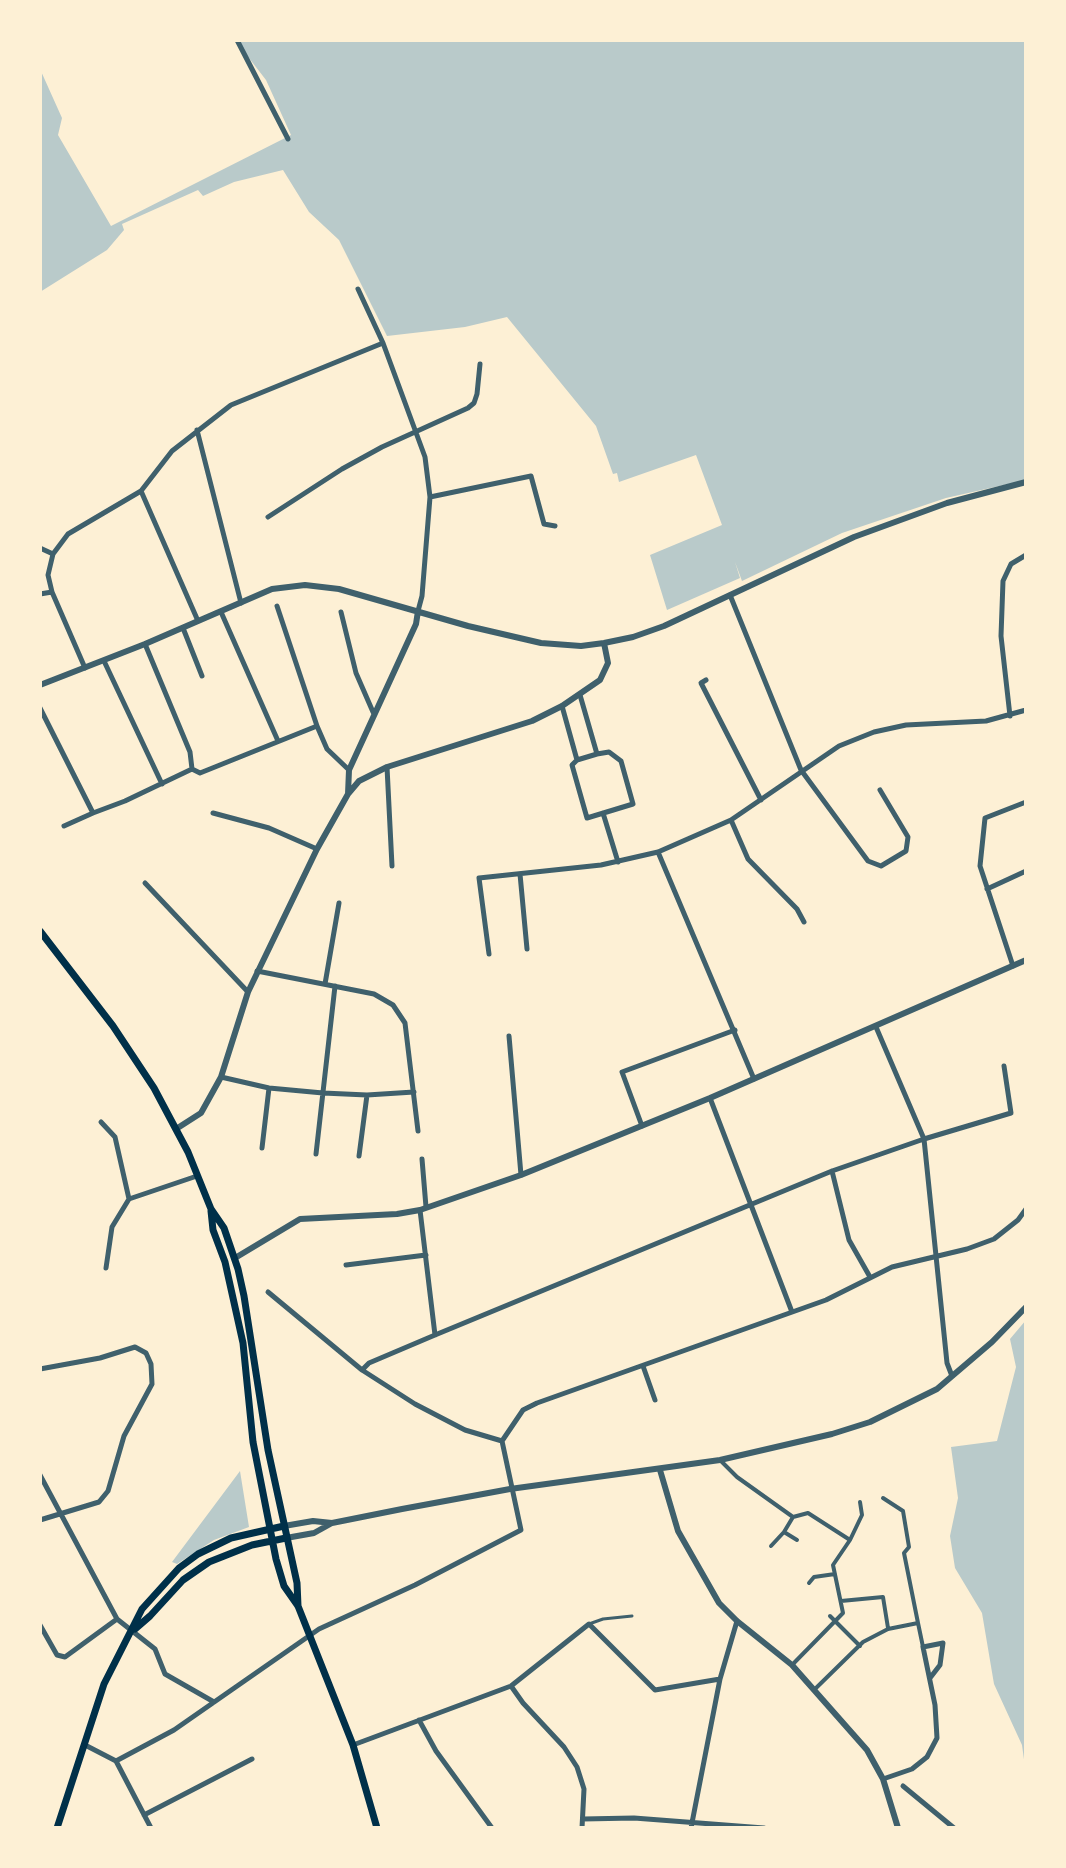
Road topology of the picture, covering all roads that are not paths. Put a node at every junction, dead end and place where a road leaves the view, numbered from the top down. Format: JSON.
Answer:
{"nodes":[{"id":1,"x":237,"y":40,"type":"edge"},
{"id":2,"x":288,"y":139,"type":"dead end"},
{"id":3,"x":358,"y":289,"type":"dead end"},
{"id":4,"x":383,"y":343,"type":"junction"},
{"id":5,"x":480,"y":364,"type":"dead end"},
{"id":6,"x":197,"y":430,"type":"junction"},
{"id":7,"x":417,"y":430,"type":"junction"},
{"id":8,"x":1026,"y":482,"type":"edge"},
{"id":9,"x":141,"y":491,"type":"junction"},
{"id":10,"x":430,"y":497,"type":"junction"},
{"id":11,"x":268,"y":517,"type":"dead end"},
{"id":12,"x":555,"y":526,"type":"dead end"},
{"id":13,"x":40,"y":548,"type":"edge"},
{"id":14,"x":53,"y":554,"type":"junction"},
{"id":15,"x":1026,"y":555,"type":"edge"},
{"id":16,"x":52,"y":592,"type":"junction"},
{"id":17,"x":40,"y":594,"type":"edge"},
{"id":18,"x":730,"y":595,"type":"junction"},
{"id":19,"x":241,"y":603,"type":"junction"},
{"id":20,"x":277,"y":606,"type":"dead end"},
{"id":21,"x":418,"y":611,"type":"junction"},
{"id":22,"x":221,"y":612,"type":"junction"},
{"id":23,"x":341,"y":612,"type":"dead end"},
{"id":24,"x":198,"y":621,"type":"junction"},
{"id":25,"x":183,"y":628,"type":"junction"},
{"id":26,"x":604,"y":643,"type":"junction"},
{"id":27,"x":145,"y":644,"type":"junction"},
{"id":28,"x":104,"y":661,"type":"junction"},
{"id":29,"x":85,"y":668,"type":"junction"},
{"id":30,"x":202,"y":676,"type":"dead end"},
{"id":31,"x":706,"y":680,"type":"dead end"},
{"id":32,"x":40,"y":685,"type":"edge"},
{"id":33,"x":580,"y":695,"type":"junction"},
{"id":34,"x":562,"y":706,"type":"junction"},
{"id":35,"x":40,"y":708,"type":"edge"},
{"id":36,"x":1026,"y":710,"type":"edge"},
{"id":37,"x":373,"y":712,"type":"junction"},
{"id":38,"x":1010,"y":716,"type":"junction"},
{"id":39,"x":317,"y":726,"type":"junction"},
{"id":40,"x":278,"y":741,"type":"junction"},
{"id":41,"x":597,"y":754,"type":"junction"},
{"id":42,"x":577,"y":760,"type":"junction"},
{"id":43,"x":387,"y":767,"type":"junction"},
{"id":44,"x":192,"y":769,"type":"junction"},
{"id":45,"x":349,"y":770,"type":"junction"},
{"id":46,"x":801,"y":770,"type":"junction"},
{"id":47,"x":162,"y":784,"type":"junction"},
{"id":48,"x":880,"y":790,"type":"dead end"},
{"id":49,"x":348,"y":794,"type":"junction"},
{"id":50,"x":761,"y":800,"type":"junction"},
{"id":51,"x":1026,"y":802,"type":"edge"},
{"id":52,"x":93,"y":813,"type":"junction"},
{"id":53,"x":213,"y":813,"type":"dead end"},
{"id":54,"x":603,"y":813,"type":"junction"},
{"id":55,"x":731,"y":820,"type":"junction"},
{"id":56,"x":64,"y":826,"type":"dead end"},
{"id":57,"x":317,"y":849,"type":"junction"},
{"id":58,"x":658,"y":852,"type":"junction"},
{"id":59,"x":618,"y":862,"type":"junction"},
{"id":60,"x":392,"y":866,"type":"dead end"},
{"id":61,"x":1026,"y":871,"type":"edge"},
{"id":62,"x":520,"y":874,"type":"junction"},
{"id":63,"x":145,"y":883,"type":"dead end"},
{"id":64,"x":987,"y":889,"type":"junction"},
{"id":65,"x":339,"y":903,"type":"dead end"},
{"id":66,"x":804,"y":922,"type":"dead end"},
{"id":67,"x":40,"y":931,"type":"edge"},
{"id":68,"x":527,"y":949,"type":"dead end"},
{"id":69,"x":489,"y":954,"type":"dead end"},
{"id":70,"x":1026,"y":960,"type":"edge"},
{"id":71,"x":1013,"y":966,"type":"junction"},
{"id":72,"x":257,"y":971,"type":"junction"},
{"id":73,"x":325,"y":984,"type":"junction"},
{"id":74,"x":335,"y":986,"type":"junction"},
{"id":75,"x":248,"y":992,"type":"junction"},
{"id":76,"x":876,"y":1027,"type":"junction"},
{"id":77,"x":735,"y":1030,"type":"junction"},
{"id":78,"x":509,"y":1036,"type":"dead end"},
{"id":79,"x":1004,"y":1066,"type":"dead end"},
{"id":80,"x":221,"y":1077,"type":"junction"},
{"id":81,"x":754,"y":1079,"type":"junction"},
{"id":82,"x":269,"y":1088,"type":"junction"},
{"id":83,"x":414,"y":1092,"type":"junction"},
{"id":84,"x":323,"y":1093,"type":"junction"},
{"id":85,"x":367,"y":1095,"type":"junction"},
{"id":86,"x":710,"y":1098,"type":"junction"},
{"id":87,"x":101,"y":1122,"type":"dead end"},
{"id":88,"x":642,"y":1126,"type":"junction"},
{"id":89,"x":176,"y":1129,"type":"junction"},
{"id":90,"x":418,"y":1131,"type":"dead end"},
{"id":91,"x":924,"y":1139,"type":"junction"},
{"id":92,"x":262,"y":1148,"type":"dead end"},
{"id":93,"x":316,"y":1154,"type":"dead end"},
{"id":94,"x":359,"y":1156,"type":"dead end"},
{"id":95,"x":422,"y":1159,"type":"dead end"},
{"id":96,"x":832,"y":1171,"type":"junction"},
{"id":97,"x":521,"y":1175,"type":"junction"},
{"id":98,"x":197,"y":1176,"type":"junction"},
{"id":99,"x":129,"y":1199,"type":"junction"},
{"id":100,"x":750,"y":1204,"type":"junction"},
{"id":101,"x":211,"y":1209,"type":"junction"},
{"id":102,"x":423,"y":1209,"type":"junction"},
{"id":103,"x":1026,"y":1209,"type":"edge"},
{"id":104,"x":426,"y":1255,"type":"junction"},
{"id":105,"x":936,"y":1256,"type":"junction"},
{"id":106,"x":235,"y":1258,"type":"junction"},
{"id":107,"x":346,"y":1265,"type":"dead end"},
{"id":108,"x":106,"y":1268,"type":"dead end"},
{"id":109,"x":870,"y":1277,"type":"junction"},
{"id":110,"x":268,"y":1292,"type":"dead end"},
{"id":111,"x":1026,"y":1307,"type":"edge"},
{"id":112,"x":792,"y":1312,"type":"junction"},
{"id":113,"x":435,"y":1335,"type":"junction"},
{"id":114,"x":643,"y":1366,"type":"junction"},
{"id":115,"x":40,"y":1369,"type":"edge"},
{"id":116,"x":362,"y":1370,"type":"junction"},
{"id":117,"x":952,"y":1376,"type":"junction"},
{"id":118,"x":655,"y":1400,"type":"dead end"},
{"id":119,"x":502,"y":1441,"type":"junction"},
{"id":120,"x":720,"y":1460,"type":"junction"},
{"id":121,"x":660,"y":1470,"type":"junction"},
{"id":122,"x":40,"y":1475,"type":"edge"},
{"id":123,"x":510,"y":1489,"type":"junction"},
{"id":124,"x":883,"y":1498,"type":"dead end"},
{"id":125,"x":860,"y":1502,"type":"dead end"},
{"id":126,"x":60,"y":1513,"type":"junction"},
{"id":127,"x":793,"y":1517,"type":"junction"},
{"id":128,"x":40,"y":1520,"type":"edge"},
{"id":129,"x":332,"y":1523,"type":"junction"},
{"id":130,"x":284,"y":1526,"type":"junction"},
{"id":131,"x":269,"y":1528,"type":"junction"},
{"id":132,"x":784,"y":1532,"type":"junction"},
{"id":133,"x":286,"y":1538,"type":"junction"},
{"id":134,"x":797,"y":1540,"type":"dead end"},
{"id":135,"x":850,"y":1540,"type":"junction"},
{"id":136,"x":271,"y":1541,"type":"junction"},
{"id":137,"x":771,"y":1546,"type":"dead end"},
{"id":138,"x":835,"y":1574,"type":"junction"},
{"id":139,"x":809,"y":1583,"type":"dead end"},
{"id":140,"x":841,"y":1601,"type":"junction"},
{"id":141,"x":298,"y":1606,"type":"junction"},
{"id":142,"x":632,"y":1616,"type":"dead end"},
{"id":143,"x":117,"y":1619,"type":"junction"},
{"id":144,"x":833,"y":1619,"type":"junction"},
{"id":145,"x":737,"y":1621,"type":"junction"},
{"id":146,"x":918,"y":1623,"type":"junction"},
{"id":147,"x":589,"y":1624,"type":"junction"},
{"id":148,"x":40,"y":1625,"type":"edge"},
{"id":149,"x":888,"y":1629,"type":"junction"},
{"id":150,"x":132,"y":1631,"type":"junction"},
{"id":151,"x":308,"y":1637,"type":"junction"},
{"id":152,"x":860,"y":1646,"type":"junction"},
{"id":153,"x":923,"y":1647,"type":"junction"},
{"id":154,"x":792,"y":1665,"type":"junction"},
{"id":155,"x":930,"y":1678,"type":"junction"},
{"id":156,"x":720,"y":1679,"type":"junction"},
{"id":157,"x":511,"y":1686,"type":"junction"},
{"id":158,"x":815,"y":1689,"type":"junction"},
{"id":159,"x":215,"y":1703,"type":"junction"},
{"id":160,"x":419,"y":1720,"type":"junction"},
{"id":161,"x":85,"y":1745,"type":"junction"},
{"id":162,"x":353,"y":1745,"type":"junction"},
{"id":163,"x":252,"y":1759,"type":"dead end"},
{"id":164,"x":116,"y":1761,"type":"junction"},
{"id":165,"x":883,"y":1779,"type":"junction"},
{"id":166,"x":903,"y":1786,"type":"dead end"},
{"id":167,"x":144,"y":1815,"type":"junction"},
{"id":168,"x":583,"y":1819,"type":"junction"},
{"id":169,"x":692,"y":1825,"type":"edge"},
{"id":170,"x":57,"y":1828,"type":"edge"},
{"id":171,"x":151,"y":1828,"type":"edge"},
{"id":172,"x":376,"y":1828,"type":"edge"},
{"id":173,"x":492,"y":1828,"type":"edge"},
{"id":174,"x":582,"y":1828,"type":"edge"},
{"id":175,"x":764,"y":1828,"type":"edge"},
{"id":176,"x":898,"y":1828,"type":"edge"},
{"id":177,"x":954,"y":1828,"type":"edge"}],
"edges":[{"from":1,"to":2,"type":"street"},
{"from":3,"to":4,"type":"street"},
{"from":4,"to":6,"type":"street"},
{"from":4,"to":7,"type":"street"},
{"from":5,"to":7,"type":"street"},
{"from":6,"to":9,"type":"street"},
{"from":6,"to":19,"type":"street"},
{"from":7,"to":10,"type":"street"},
{"from":7,"to":11,"type":"street"},
{"from":8,"to":18,"type":"street"},
{"from":9,"to":14,"type":"street"},
{"from":9,"to":24,"type":"street"},
{"from":10,"to":12,"type":"street"},
{"from":10,"to":21,"type":"street"},
{"from":13,"to":14,"type":"street"},
{"from":14,"to":16,"type":"street"},
{"from":15,"to":38,"type":"street"},
{"from":16,"to":17,"type":"street"},
{"from":16,"to":29,"type":"street"},
{"from":18,"to":26,"type":"street"},
{"from":18,"to":46,"type":"street"},
{"from":19,"to":21,"type":"street"},
{"from":19,"to":22,"type":"street"},
{"from":20,"to":39,"type":"street"},
{"from":21,"to":26,"type":"street"},
{"from":21,"to":37,"type":"street"},
{"from":22,"to":24,"type":"street"},
{"from":22,"to":40,"type":"street"},
{"from":23,"to":37,"type":"street"},
{"from":24,"to":25,"type":"street"},
{"from":25,"to":27,"type":"street"},
{"from":25,"to":30,"type":"street"},
{"from":26,"to":33,"type":"street"},
{"from":27,"to":28,"type":"street"},
{"from":27,"to":44,"type":"street"},
{"from":28,"to":29,"type":"street"},
{"from":28,"to":47,"type":"street"},
{"from":29,"to":32,"type":"street"},
{"from":31,"to":50,"type":"street"},
{"from":33,"to":34,"type":"street"},
{"from":33,"to":41,"type":"street"},
{"from":34,"to":42,"type":"street"},
{"from":34,"to":43,"type":"street"},
{"from":35,"to":52,"type":"street"},
{"from":36,"to":38,"type":"street"},
{"from":37,"to":45,"type":"street"},
{"from":38,"to":46,"type":"street"},
{"from":39,"to":40,"type":"street"},
{"from":39,"to":45,"type":"street"},
{"from":40,"to":44,"type":"street"},
{"from":41,"to":42,"type":"street"},
{"from":41,"to":54,"type":"street"},
{"from":42,"to":54,"type":"street"},
{"from":43,"to":49,"type":"street"},
{"from":43,"to":60,"type":"street"},
{"from":44,"to":47,"type":"street"},
{"from":45,"to":49,"type":"street"},
{"from":46,"to":48,"type":"street"},
{"from":46,"to":50,"type":"street"},
{"from":47,"to":52,"type":"street"},
{"from":49,"to":57,"type":"street"},
{"from":50,"to":55,"type":"street"},
{"from":51,"to":64,"type":"street"},
{"from":52,"to":56,"type":"street"},
{"from":53,"to":57,"type":"street"},
{"from":54,"to":59,"type":"street"},
{"from":55,"to":58,"type":"street"},
{"from":55,"to":66,"type":"street"},
{"from":57,"to":72,"type":"street"},
{"from":58,"to":59,"type":"street"},
{"from":58,"to":77,"type":"street"},
{"from":59,"to":62,"type":"street"},
{"from":61,"to":64,"type":"street"},
{"from":62,"to":68,"type":"street"},
{"from":62,"to":69,"type":"street"},
{"from":63,"to":75,"type":"street"},
{"from":64,"to":71,"type":"street"},
{"from":65,"to":73,"type":"street"},
{"from":67,"to":89,"type":"main road"},
{"from":70,"to":71,"type":"street"},
{"from":71,"to":76,"type":"street"},
{"from":72,"to":73,"type":"street"},
{"from":72,"to":75,"type":"street"},
{"from":73,"to":74,"type":"street"},
{"from":74,"to":83,"type":"street"},
{"from":74,"to":84,"type":"street"},
{"from":75,"to":80,"type":"street"},
{"from":76,"to":81,"type":"street"},
{"from":76,"to":91,"type":"street"},
{"from":77,"to":81,"type":"street"},
{"from":77,"to":88,"type":"street"},
{"from":78,"to":97,"type":"street"},
{"from":79,"to":91,"type":"street"},
{"from":80,"to":82,"type":"street"},
{"from":80,"to":89,"type":"street"},
{"from":81,"to":86,"type":"street"},
{"from":82,"to":84,"type":"street"},
{"from":82,"to":92,"type":"street"},
{"from":83,"to":85,"type":"street"},
{"from":83,"to":90,"type":"street"},
{"from":84,"to":85,"type":"street"},
{"from":84,"to":93,"type":"street"},
{"from":85,"to":94,"type":"street"},
{"from":86,"to":88,"type":"street"},
{"from":86,"to":100,"type":"street"},
{"from":87,"to":99,"type":"street"},
{"from":88,"to":97,"type":"street"},
{"from":89,"to":98,"type":"main road"},
{"from":91,"to":96,"type":"street"},
{"from":91,"to":105,"type":"street"},
{"from":95,"to":102,"type":"street"},
{"from":96,"to":100,"type":"street"},
{"from":96,"to":109,"type":"street"},
{"from":97,"to":102,"type":"street"},
{"from":98,"to":99,"type":"street"},
{"from":98,"to":101,"type":"main road"},
{"from":99,"to":108,"type":"street"},
{"from":100,"to":112,"type":"street"},
{"from":100,"to":113,"type":"street"},
{"from":101,"to":106,"type":"main road"},
{"from":101,"to":131,"type":"main road"},
{"from":102,"to":104,"type":"street"},
{"from":102,"to":106,"type":"street"},
{"from":103,"to":105,"type":"street"},
{"from":104,"to":107,"type":"street"},
{"from":104,"to":113,"type":"street"},
{"from":105,"to":109,"type":"street"},
{"from":105,"to":117,"type":"street"},
{"from":106,"to":130,"type":"main road"},
{"from":109,"to":112,"type":"street"},
{"from":110,"to":116,"type":"street"},
{"from":111,"to":117,"type":"street"},
{"from":112,"to":114,"type":"street"},
{"from":113,"to":116,"type":"street"},
{"from":114,"to":118,"type":"street"},
{"from":114,"to":119,"type":"street"},
{"from":115,"to":126,"type":"street"},
{"from":116,"to":119,"type":"street"},
{"from":117,"to":120,"type":"street"},
{"from":119,"to":123,"type":"street"},
{"from":120,"to":121,"type":"street"},
{"from":120,"to":127,"type":"street"},
{"from":121,"to":123,"type":"street"},
{"from":121,"to":145,"type":"street"},
{"from":122,"to":126,"type":"street"},
{"from":123,"to":129,"type":"street"},
{"from":123,"to":151,"type":"street"},
{"from":124,"to":146,"type":"street"},
{"from":125,"to":135,"type":"street"},
{"from":126,"to":128,"type":"street"},
{"from":126,"to":143,"type":"street"},
{"from":127,"to":132,"type":"street"},
{"from":127,"to":135,"type":"street"},
{"from":129,"to":130,"type":"street"},
{"from":129,"to":133,"type":"street"},
{"from":130,"to":131,"type":"main road"},
{"from":130,"to":133,"type":"main road"},
{"from":131,"to":136,"type":"main road"},
{"from":131,"to":150,"type":"main road"},
{"from":132,"to":134,"type":"street"},
{"from":132,"to":137,"type":"street"},
{"from":133,"to":136,"type":"main road"},
{"from":133,"to":141,"type":"main road"},
{"from":135,"to":138,"type":"street"},
{"from":136,"to":141,"type":"main road"},
{"from":136,"to":150,"type":"main road"},
{"from":138,"to":139,"type":"street"},
{"from":138,"to":140,"type":"street"},
{"from":140,"to":144,"type":"street"},
{"from":140,"to":149,"type":"street"},
{"from":141,"to":151,"type":"main road"},
{"from":142,"to":147,"type":"lane"},
{"from":143,"to":148,"type":"street"},
{"from":143,"to":150,"type":"street"},
{"from":144,"to":152,"type":"street"},
{"from":144,"to":154,"type":"street"},
{"from":145,"to":154,"type":"street"},
{"from":145,"to":156,"type":"street"},
{"from":146,"to":149,"type":"street"},
{"from":146,"to":153,"type":"street"},
{"from":147,"to":156,"type":"street"},
{"from":147,"to":157,"type":"street"},
{"from":149,"to":152,"type":"street"},
{"from":150,"to":159,"type":"street"},
{"from":150,"to":161,"type":"main road"},
{"from":151,"to":159,"type":"street"},
{"from":151,"to":162,"type":"main road"},
{"from":152,"to":158,"type":"street"},
{"from":153,"to":155,"type":"street"},
{"from":153,"to":155,"type":"street"},
{"from":154,"to":158,"type":"street"},
{"from":155,"to":165,"type":"street"},
{"from":156,"to":169,"type":"street"},
{"from":157,"to":160,"type":"street"},
{"from":157,"to":168,"type":"street"},
{"from":158,"to":165,"type":"street"},
{"from":159,"to":164,"type":"street"},
{"from":160,"to":162,"type":"street"},
{"from":160,"to":173,"type":"street"},
{"from":161,"to":164,"type":"street"},
{"from":161,"to":170,"type":"main road"},
{"from":162,"to":172,"type":"main road"},
{"from":163,"to":167,"type":"street"},
{"from":164,"to":167,"type":"street"},
{"from":165,"to":176,"type":"street"},
{"from":166,"to":177,"type":"street"},
{"from":167,"to":171,"type":"street"},
{"from":168,"to":169,"type":"street"},
{"from":168,"to":174,"type":"street"},
{"from":169,"to":175,"type":"street"}]}
